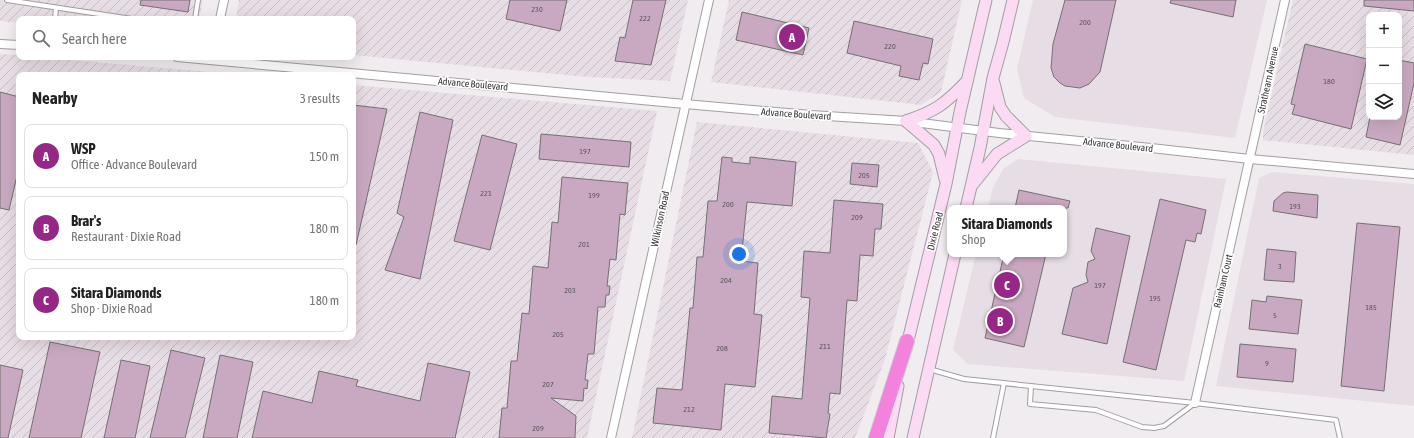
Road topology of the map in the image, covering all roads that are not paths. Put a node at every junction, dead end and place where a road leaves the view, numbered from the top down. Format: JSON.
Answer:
{"nodes":[{"id":1,"x":7,"y":0,"type":"edge"},
{"id":2,"x":198,"y":0,"type":"edge"},
{"id":3,"x":224,"y":0,"type":"edge"},
{"id":4,"x":709,"y":0,"type":"edge"},
{"id":5,"x":986,"y":0,"type":"edge"},
{"id":6,"x":1013,"y":0,"type":"edge"},
{"id":7,"x":1285,"y":0,"type":"edge"},
{"id":8,"x":56,"y":8,"type":"junction"},
{"id":9,"x":55,"y":16,"type":"edge"},
{"id":10,"x":111,"y":16,"type":"edge"},
{"id":11,"x":195,"y":16,"type":"edge"},
{"id":12,"x":221,"y":16,"type":"edge"},
{"id":13,"x":0,"y":44,"type":"edge"},
{"id":14,"x":16,"y":45,"type":"edge"},
{"id":15,"x":232,"y":60,"type":"edge"},
{"id":16,"x":355,"y":72,"type":"edge"},
{"id":17,"x":356,"y":72,"type":"edge"},
{"id":18,"x":992,"y":78,"type":"junction"},
{"id":19,"x":967,"y":80,"type":"junction"},
{"id":20,"x":685,"y":104,"type":"junction"},
{"id":21,"x":906,"y":121,"type":"junction"},
{"id":22,"x":957,"y":129,"type":"junction"},
{"id":23,"x":983,"y":132,"type":"junction"},
{"id":24,"x":1026,"y":136,"type":"junction"},
{"id":25,"x":1250,"y":159,"type":"junction"},
{"id":26,"x":1414,"y":174,"type":"edge"},
{"id":27,"x":946,"y":184,"type":"junction"},
{"id":28,"x":970,"y":188,"type":"junction"},
{"id":29,"x":967,"y":205,"type":"edge"},
{"id":30,"x":954,"y":257,"type":"edge"},
{"id":31,"x":907,"y":341,"type":"junction"},
{"id":32,"x":929,"y":369,"type":"junction"},
{"id":33,"x":1004,"y":384,"type":"junction"},
{"id":34,"x":1031,"y":386,"type":"junction"},
{"id":35,"x":1195,"y":403,"type":"junction"},
{"id":36,"x":611,"y":438,"type":"edge"},
{"id":37,"x":876,"y":438,"type":"edge"},
{"id":38,"x":888,"y":438,"type":"edge"},
{"id":39,"x":913,"y":438,"type":"edge"},
{"id":40,"x":992,"y":438,"type":"edge"},
{"id":41,"x":1340,"y":438,"type":"edge"}],
"edges":[{"from":1,"to":8,"type":"lane"},
{"from":2,"to":11,"type":"lane"},
{"from":3,"to":12,"type":"street"},
{"from":4,"to":20,"type":"street","name":"Wilkinson Road"},
{"from":5,"to":19,"type":"main road","name":"Dixie Road"},
{"from":6,"to":18,"type":"main road"},
{"from":7,"to":25,"type":"street","name":"Strathearn Avenue"},
{"from":8,"to":9,"type":"lane"},
{"from":8,"to":10,"type":"lane"},
{"from":13,"to":14,"type":"street"},
{"from":15,"to":16,"type":"street","name":"Advance Boulevard"},
{"from":17,"to":20,"type":"street","name":"Advance Boulevard"},
{"from":18,"to":23,"type":"main road"},
{"from":18,"to":24,"type":"main road"},
{"from":19,"to":21,"type":"main road"},
{"from":19,"to":22,"type":"main road","name":"Dixie Road"},
{"from":20,"to":21,"type":"street","name":"Advance Boulevard"},
{"from":20,"to":36,"type":"street","name":"Wilkinson Road"},
{"from":21,"to":22,"type":"street","name":"Advance Boulevard"},
{"from":21,"to":27,"type":"main road"},
{"from":22,"to":23,"type":"street","name":"Advance Boulevard"},
{"from":22,"to":27,"type":"main road","name":"Dixie Road"},
{"from":23,"to":24,"type":"street","name":"Advance Boulevard"},
{"from":23,"to":28,"type":"main road"},
{"from":24,"to":25,"type":"street","name":"Advance Boulevard"},
{"from":24,"to":28,"type":"main road"},
{"from":25,"to":26,"type":"street","name":"Advance Boulevard"},
{"from":25,"to":35,"type":"street","name":"Rainham Court"},
{"from":27,"to":31,"type":"main road","name":"Dixie Road"},
{"from":28,"to":29,"type":"main road"},
{"from":30,"to":32,"type":"main road"},
{"from":31,"to":37,"type":"highway"},
{"from":31,"to":38,"type":"main road","name":"Dixie Road"},
{"from":32,"to":33,"type":"lane"},
{"from":32,"to":39,"type":"main road"},
{"from":33,"to":34,"type":"lane"},
{"from":33,"to":40,"type":"lane"},
{"from":34,"to":35,"type":"lane"},
{"from":34,"to":35,"type":"lane"},
{"from":35,"to":41,"type":"lane"}]}
